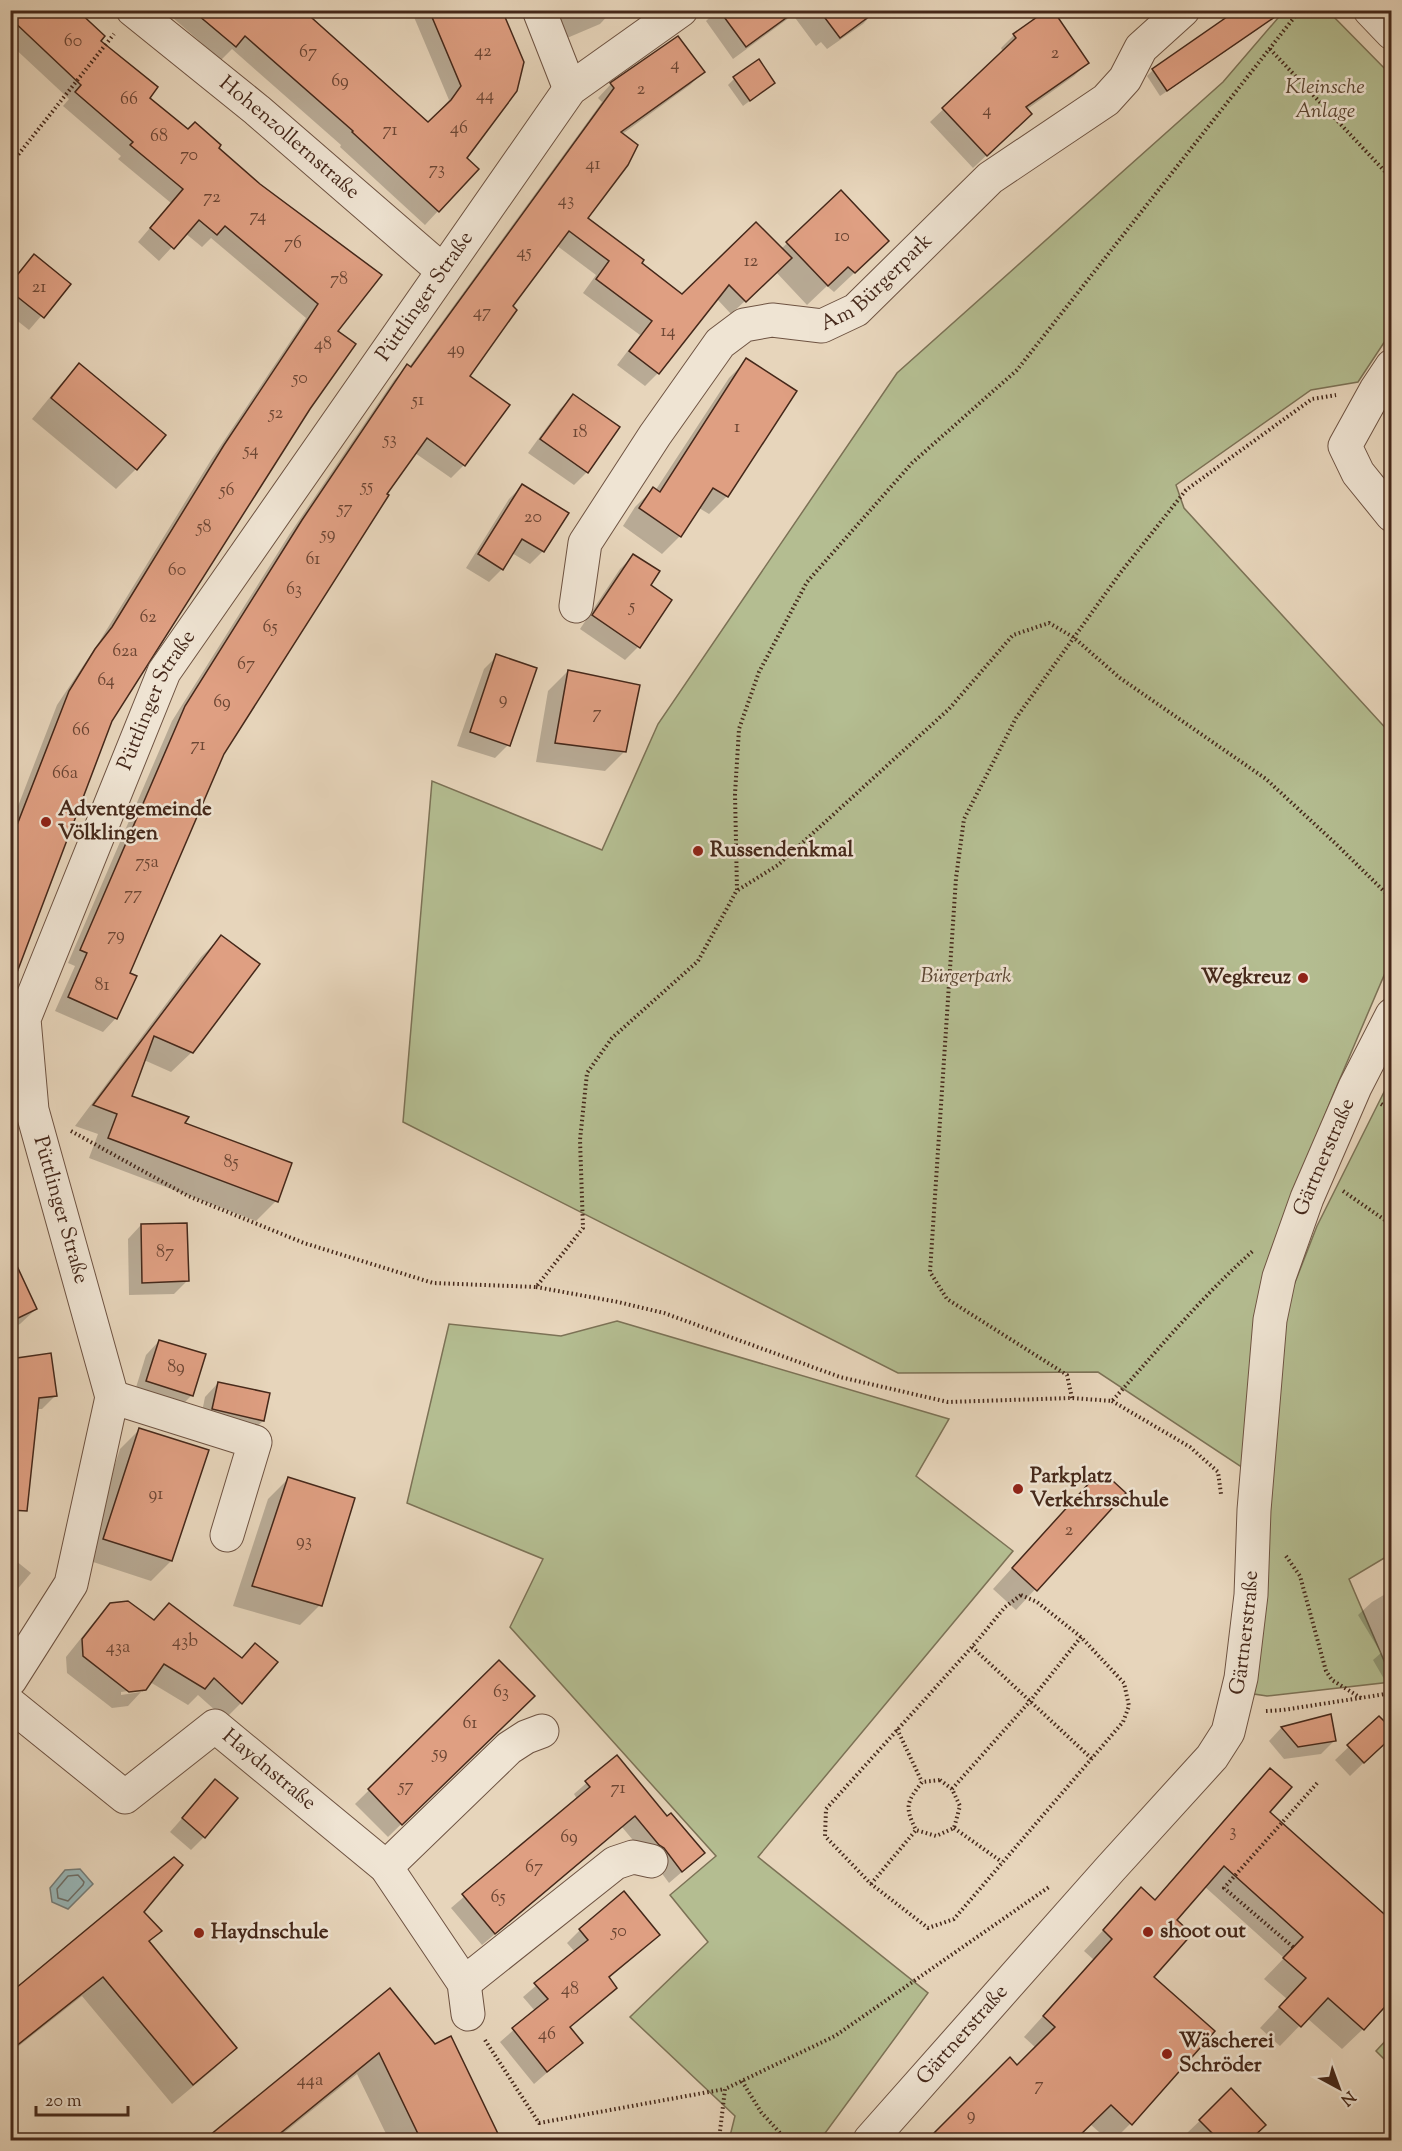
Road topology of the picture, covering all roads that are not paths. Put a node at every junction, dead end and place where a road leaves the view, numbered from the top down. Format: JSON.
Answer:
{"nodes":[{"id":1,"x":133,"y":10,"type":"edge"},
{"id":2,"x":539,"y":10,"type":"edge"},
{"id":3,"x":681,"y":10,"type":"edge"},
{"id":4,"x":1182,"y":10,"type":"edge"},
{"id":5,"x":1370,"y":10,"type":"edge"},
{"id":6,"x":1392,"y":33,"type":"edge"},
{"id":7,"x":570,"y":89,"type":"junction"},
{"id":8,"x":443,"y":271,"type":"junction"},
{"id":9,"x":1384,"y":378,"type":"edge"},
{"id":10,"x":1392,"y":515,"type":"edge"},
{"id":11,"x":576,"y":606,"type":"dead end"},
{"id":12,"x":1392,"y":1015,"type":"edge"},
{"id":13,"x":22,"y":1104,"type":"edge"},
{"id":14,"x":112,"y":1397,"type":"junction"},
{"id":15,"x":227,"y":1535,"type":"dead end"},
{"id":16,"x":10,"y":1680,"type":"edge"},
{"id":17,"x":10,"y":1704,"type":"edge"},
{"id":18,"x":542,"y":1731,"type":"dead end"},
{"id":19,"x":651,"y":1861,"type":"dead end"},
{"id":20,"x":386,"y":1867,"type":"junction"},
{"id":21,"x":870,"y":2140,"type":"edge"}],
"edges":[{"from":1,"to":8,"type":"street","name":"Hohenzollernstraße"},
{"from":2,"to":7,"type":"street"},
{"from":3,"to":7,"type":"street","name":"Püttlinger Straße"},
{"from":4,"to":11,"type":"street","name":"Am Bürgerpark"},
{"from":5,"to":6,"type":"street"},
{"from":7,"to":8,"type":"street","name":"Püttlinger Straße"},
{"from":8,"to":13,"type":"street","name":"Püttlinger Straße"},
{"from":9,"to":10,"type":"street"},
{"from":12,"to":21,"type":"street","name":"Gärtnerstraße"},
{"from":13,"to":14,"type":"street","name":"Püttlinger Straße"},
{"from":14,"to":15,"type":"street"},
{"from":14,"to":16,"type":"street","name":"Püttlinger Straße"},
{"from":17,"to":20,"type":"street","name":"Haydnstraße"},
{"from":18,"to":20,"type":"street"},
{"from":19,"to":20,"type":"street","name":"Haydnstraße"}]}
